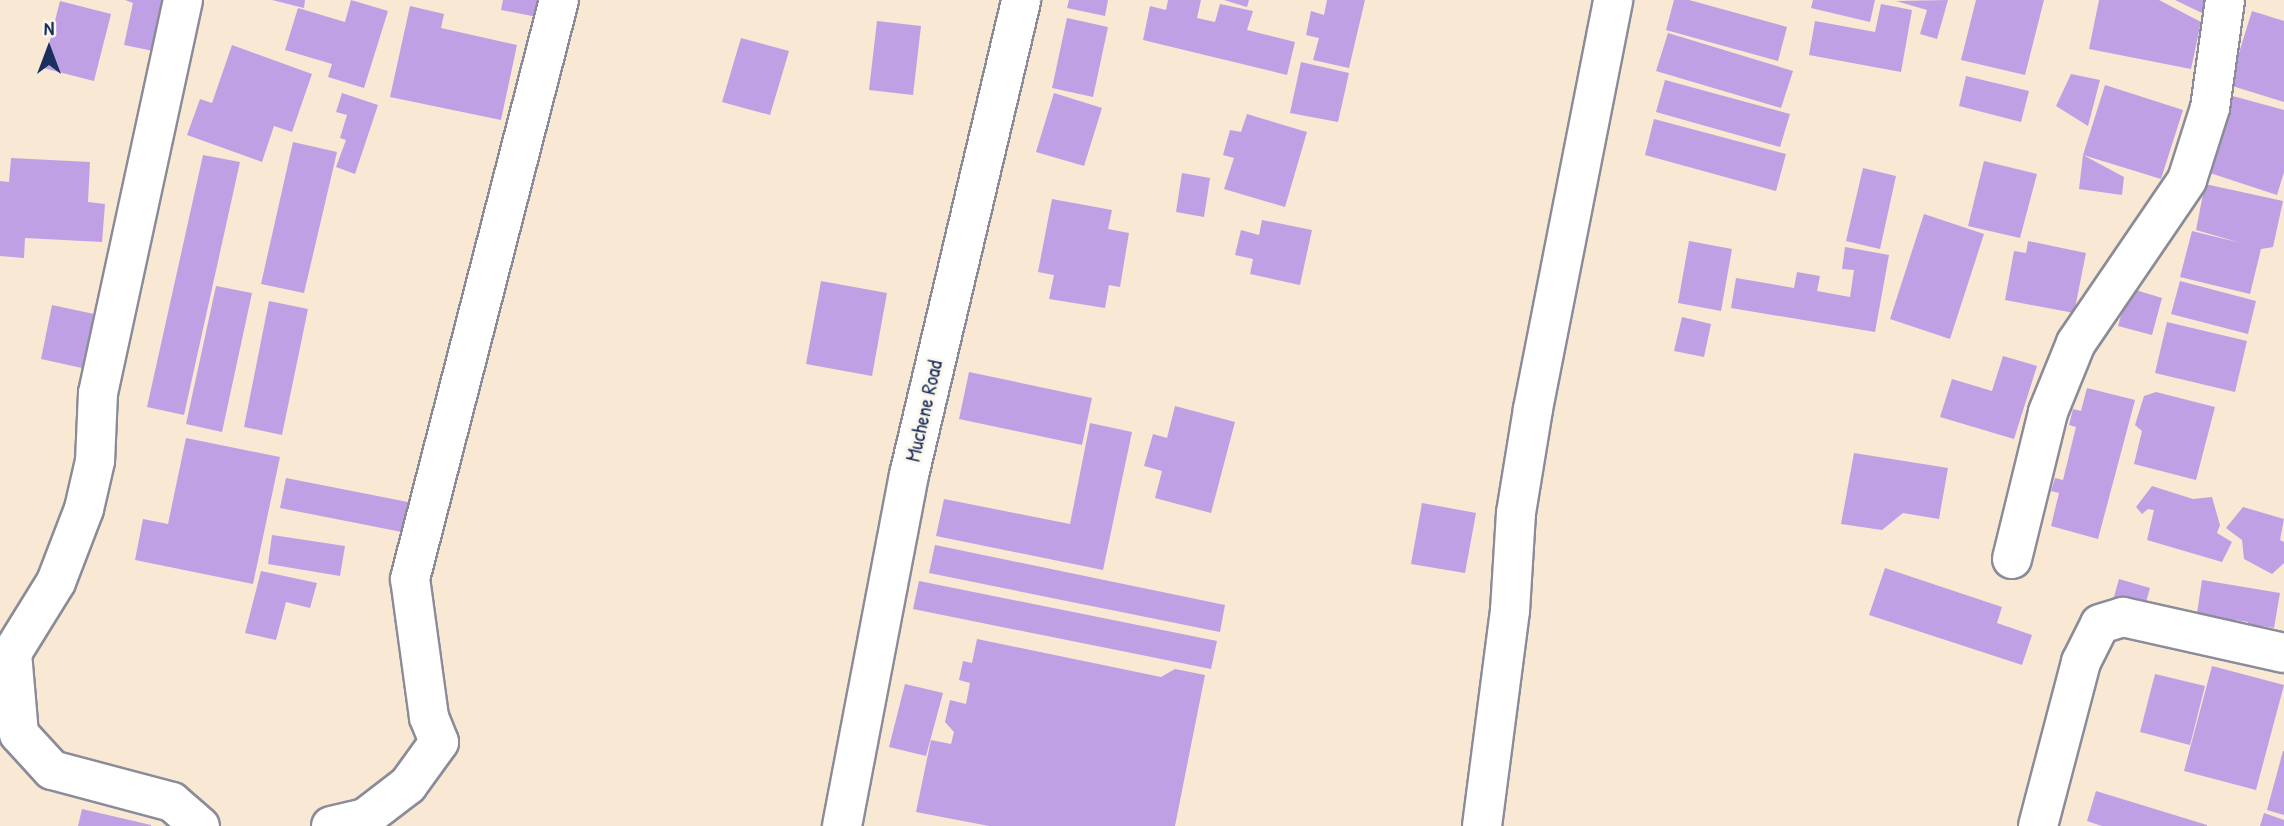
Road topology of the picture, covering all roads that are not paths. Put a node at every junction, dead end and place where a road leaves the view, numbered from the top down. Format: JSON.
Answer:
{"nodes":[{"id":1,"x":183,"y":0,"type":"edge"},
{"id":2,"x":559,"y":0,"type":"edge"},
{"id":3,"x":1021,"y":0,"type":"edge"},
{"id":4,"x":1613,"y":0,"type":"edge"},
{"id":5,"x":2225,"y":0,"type":"edge"},
{"id":6,"x":2012,"y":559,"type":"dead end"},
{"id":7,"x":2284,"y":653,"type":"edge"},
{"id":8,"x":200,"y":826,"type":"edge"},
{"id":9,"x":331,"y":826,"type":"edge"},
{"id":10,"x":842,"y":826,"type":"edge"},
{"id":11,"x":1482,"y":826,"type":"edge"},
{"id":12,"x":2038,"y":826,"type":"edge"}],
"edges":[{"from":1,"to":8,"type":"street"},
{"from":2,"to":9,"type":"street"},
{"from":3,"to":10,"type":"street","name":"Muchene Road"},
{"from":4,"to":11,"type":"street"},
{"from":5,"to":6,"type":"street"},
{"from":7,"to":12,"type":"street"}]}
